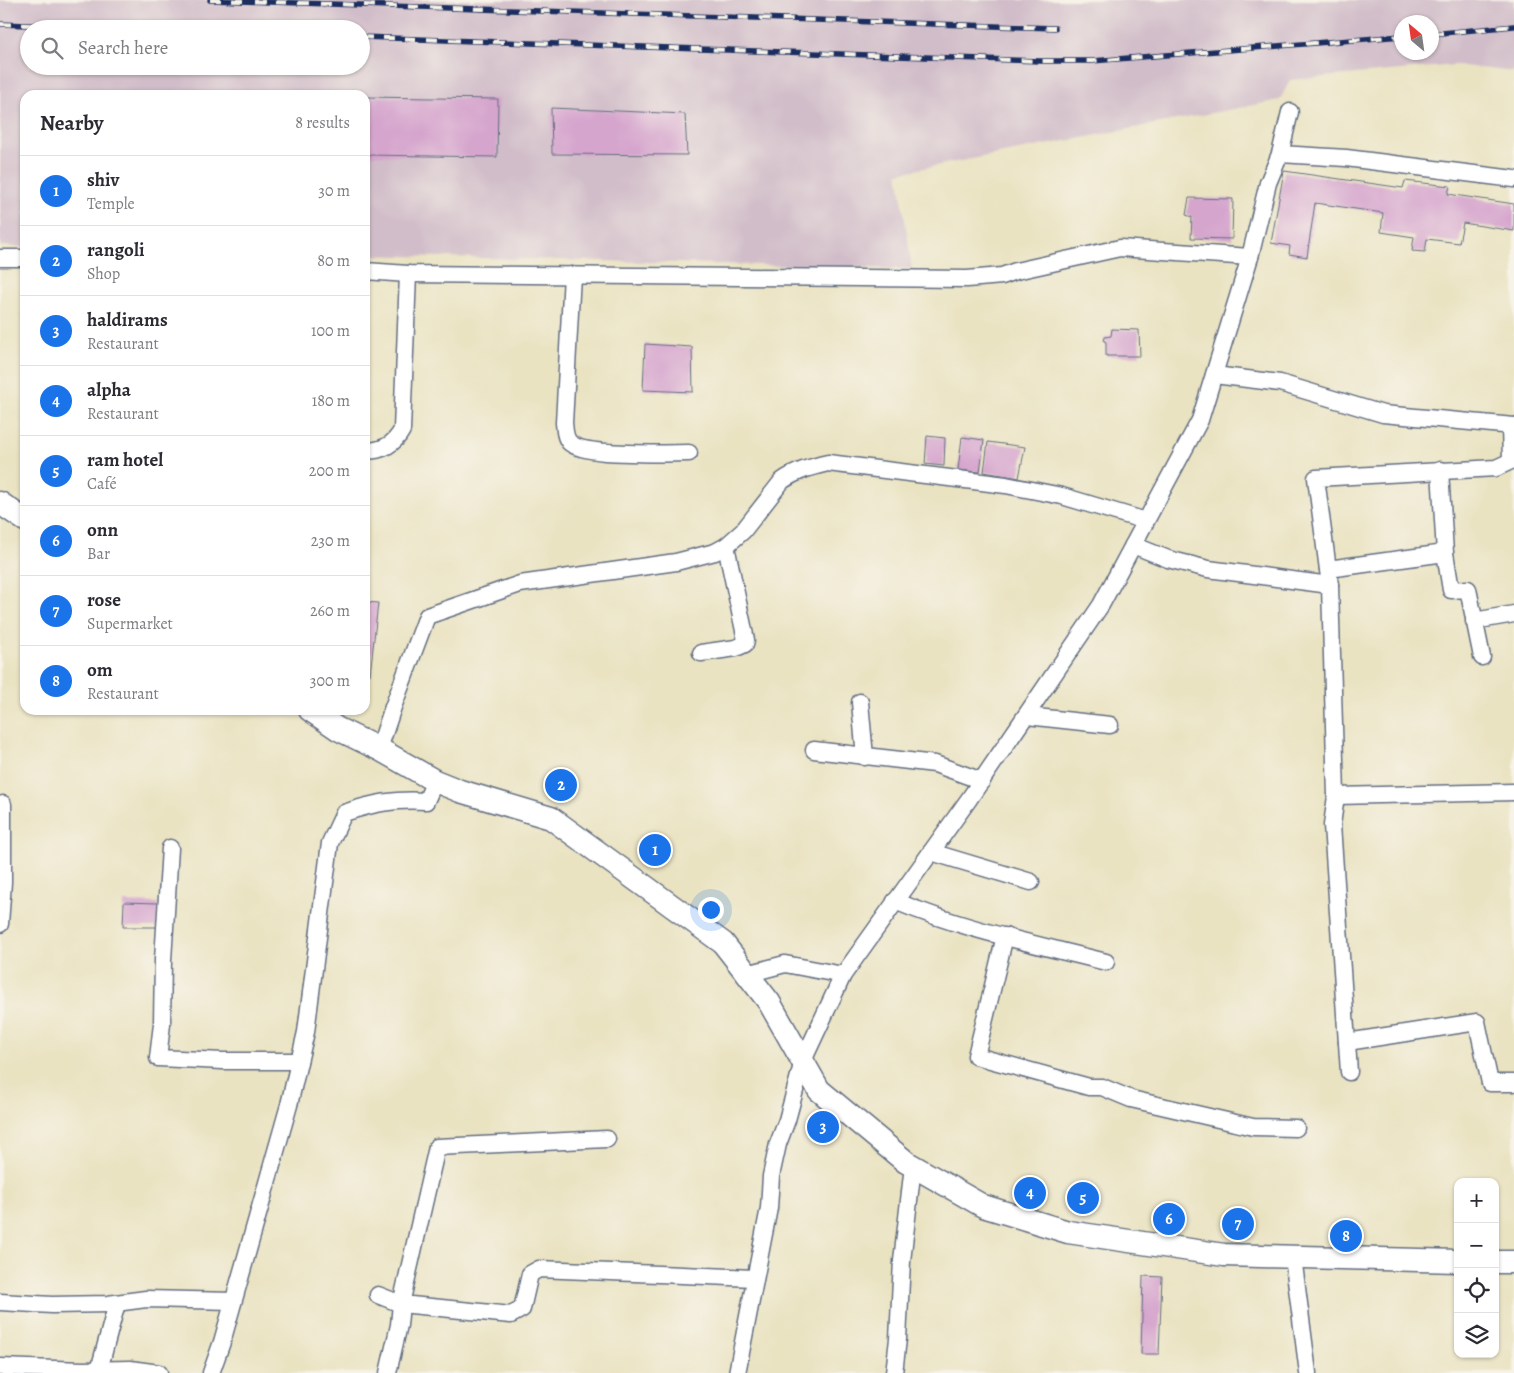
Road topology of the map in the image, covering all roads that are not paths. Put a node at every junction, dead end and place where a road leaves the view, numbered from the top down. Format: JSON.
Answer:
{"nodes":[{"id":1,"x":1290,"y":112,"type":"dead end"},
{"id":2,"x":1280,"y":154,"type":"junction"},
{"id":3,"x":1514,"y":180,"type":"edge"},
{"id":4,"x":1250,"y":257,"type":"junction"},
{"id":5,"x":0,"y":258,"type":"edge"},
{"id":6,"x":20,"y":258,"type":"edge"},
{"id":7,"x":370,"y":271,"type":"edge"},
{"id":8,"x":408,"y":274,"type":"junction"},
{"id":9,"x":572,"y":275,"type":"junction"},
{"id":10,"x":1214,"y":375,"type":"junction"},
{"id":11,"x":1512,"y":426,"type":"edge"},
{"id":12,"x":370,"y":450,"type":"edge"},
{"id":13,"x":689,"y":453,"type":"dead end"},
{"id":14,"x":1440,"y":470,"type":"junction"},
{"id":15,"x":0,"y":503,"type":"edge"},
{"id":16,"x":20,"y":517,"type":"edge"},
{"id":17,"x":1146,"y":521,"type":"junction"},
{"id":18,"x":1133,"y":545,"type":"junction"},
{"id":19,"x":726,"y":546,"type":"junction"},
{"id":20,"x":1445,"y":553,"type":"junction"},
{"id":21,"x":1329,"y":577,"type":"junction"},
{"id":22,"x":1514,"y":614,"type":"edge"},
{"id":23,"x":1474,"y":621,"type":"junction"},
{"id":24,"x":700,"y":653,"type":"dead end"},
{"id":25,"x":1482,"y":657,"type":"dead end"},
{"id":26,"x":860,"y":702,"type":"dead end"},
{"id":27,"x":317,"y":715,"type":"edge"},
{"id":28,"x":1027,"y":716,"type":"junction"},
{"id":29,"x":1110,"y":725,"type":"dead end"},
{"id":30,"x":379,"y":749,"type":"junction"},
{"id":31,"x":814,"y":750,"type":"dead end"},
{"id":32,"x":865,"y":757,"type":"junction"},
{"id":33,"x":436,"y":781,"type":"junction"},
{"id":34,"x":982,"y":781,"type":"junction"},
{"id":35,"x":1514,"y":792,"type":"edge"},
{"id":36,"x":1336,"y":796,"type":"junction"},
{"id":37,"x":3,"y":804,"type":"dead end"},
{"id":38,"x":170,"y":848,"type":"dead end"},
{"id":39,"x":930,"y":852,"type":"junction"},
{"id":40,"x":1031,"y":882,"type":"dead end"},
{"id":41,"x":894,"y":902,"type":"junction"},
{"id":42,"x":0,"y":924,"type":"edge"},
{"id":43,"x":1005,"y":936,"type":"junction"},
{"id":44,"x":1106,"y":962,"type":"dead end"},
{"id":45,"x":748,"y":974,"type":"junction"},
{"id":46,"x":843,"y":975,"type":"junction"},
{"id":47,"x":1347,"y":1042,"type":"junction"},
{"id":48,"x":299,"y":1061,"type":"junction"},
{"id":49,"x":803,"y":1061,"type":"junction"},
{"id":50,"x":1349,"y":1072,"type":"dead end"},
{"id":51,"x":1514,"y":1083,"type":"edge"},
{"id":52,"x":1296,"y":1128,"type":"dead end"},
{"id":53,"x":607,"y":1139,"type":"dead end"},
{"id":54,"x":913,"y":1166,"type":"junction"},
{"id":55,"x":1293,"y":1257,"type":"junction"},
{"id":56,"x":1454,"y":1261,"type":"edge"},
{"id":57,"x":1499,"y":1262,"type":"edge"},
{"id":58,"x":1514,"y":1262,"type":"edge"},
{"id":59,"x":754,"y":1278,"type":"junction"},
{"id":60,"x":378,"y":1295,"type":"dead end"},
{"id":61,"x":233,"y":1301,"type":"junction"},
{"id":62,"x":0,"y":1302,"type":"edge"},
{"id":63,"x":117,"y":1302,"type":"junction"},
{"id":64,"x":401,"y":1304,"type":"junction"},
{"id":65,"x":0,"y":1366,"type":"edge"},
{"id":66,"x":99,"y":1370,"type":"junction"},
{"id":67,"x":160,"y":1373,"type":"edge"},
{"id":68,"x":211,"y":1373,"type":"edge"},
{"id":69,"x":388,"y":1373,"type":"edge"},
{"id":70,"x":737,"y":1373,"type":"edge"},
{"id":71,"x":894,"y":1373,"type":"edge"},
{"id":72,"x":1308,"y":1373,"type":"edge"}],
"edges":[{"from":1,"to":2,"type":"street"},
{"from":2,"to":3,"type":"street"},
{"from":2,"to":4,"type":"street"},
{"from":4,"to":9,"type":"street"},
{"from":4,"to":10,"type":"street"},
{"from":5,"to":6,"type":"street"},
{"from":7,"to":8,"type":"street"},
{"from":8,"to":9,"type":"street"},
{"from":8,"to":12,"type":"street"},
{"from":9,"to":13,"type":"street"},
{"from":10,"to":11,"type":"street"},
{"from":10,"to":17,"type":"street"},
{"from":11,"to":14,"type":"street"},
{"from":14,"to":20,"type":"street"},
{"from":14,"to":21,"type":"street"},
{"from":15,"to":16,"type":"main road"},
{"from":17,"to":18,"type":"street"},
{"from":17,"to":19,"type":"street"},
{"from":18,"to":21,"type":"street"},
{"from":18,"to":28,"type":"street"},
{"from":19,"to":24,"type":"street"},
{"from":19,"to":30,"type":"street"},
{"from":20,"to":21,"type":"street"},
{"from":20,"to":23,"type":"street"},
{"from":21,"to":36,"type":"street"},
{"from":22,"to":23,"type":"street"},
{"from":23,"to":25,"type":"street"},
{"from":26,"to":32,"type":"street"},
{"from":27,"to":30,"type":"main road"},
{"from":28,"to":29,"type":"street"},
{"from":28,"to":34,"type":"street"},
{"from":30,"to":33,"type":"main road"},
{"from":31,"to":32,"type":"street"},
{"from":32,"to":34,"type":"street"},
{"from":33,"to":45,"type":"main road"},
{"from":33,"to":48,"type":"street"},
{"from":34,"to":39,"type":"street"},
{"from":35,"to":36,"type":"street"},
{"from":36,"to":47,"type":"street"},
{"from":37,"to":42,"type":"street"},
{"from":38,"to":48,"type":"street"},
{"from":39,"to":40,"type":"street"},
{"from":39,"to":41,"type":"street"},
{"from":41,"to":43,"type":"street"},
{"from":41,"to":46,"type":"street"},
{"from":43,"to":44,"type":"street"},
{"from":43,"to":52,"type":"street"},
{"from":45,"to":46,"type":"street"},
{"from":45,"to":49,"type":"main road"},
{"from":46,"to":49,"type":"street"},
{"from":47,"to":50,"type":"street"},
{"from":47,"to":51,"type":"street"},
{"from":48,"to":61,"type":"street"},
{"from":49,"to":54,"type":"main road"},
{"from":49,"to":59,"type":"street"},
{"from":53,"to":64,"type":"street"},
{"from":54,"to":55,"type":"main road"},
{"from":54,"to":71,"type":"street"},
{"from":55,"to":56,"type":"main road"},
{"from":55,"to":72,"type":"street"},
{"from":57,"to":58,"type":"main road"},
{"from":59,"to":64,"type":"street"},
{"from":59,"to":70,"type":"street"},
{"from":60,"to":64,"type":"street"},
{"from":61,"to":63,"type":"street"},
{"from":61,"to":68,"type":"street"},
{"from":62,"to":63,"type":"street"},
{"from":63,"to":66,"type":"street"},
{"from":64,"to":69,"type":"street"},
{"from":65,"to":66,"type":"street"},
{"from":66,"to":67,"type":"street"}]}
